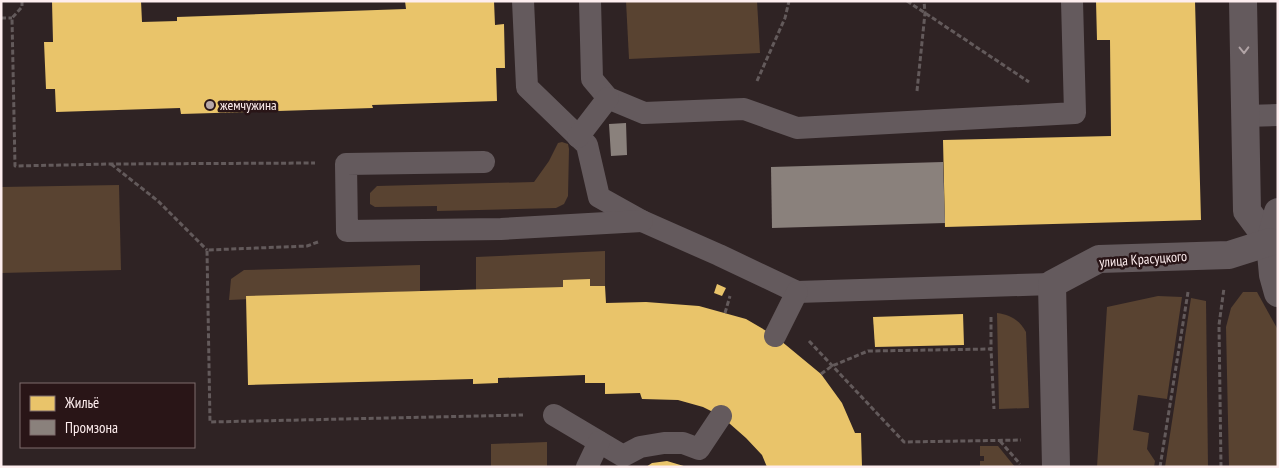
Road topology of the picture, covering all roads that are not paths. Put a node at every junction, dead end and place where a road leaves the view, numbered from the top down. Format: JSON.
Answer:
{"nodes":[{"id":1,"x":523,"y":1,"type":"edge"},
{"id":2,"x":590,"y":1,"type":"edge"},
{"id":3,"x":1072,"y":1,"type":"edge"},
{"id":4,"x":1243,"y":1,"type":"edge"},
{"id":5,"x":608,"y":98,"type":"junction"},
{"id":6,"x":1278,"y":115,"type":"edge"},
{"id":7,"x":1245,"y":116,"type":"junction"},
{"id":8,"x":578,"y":137,"type":"junction"},
{"id":9,"x":484,"y":162,"type":"dead end"},
{"id":10,"x":1278,"y":212,"type":"edge"},
{"id":11,"x":642,"y":221,"type":"junction"},
{"id":12,"x":1270,"y":242,"type":"junction"},
{"id":13,"x":1052,"y":284,"type":"junction"},
{"id":14,"x":797,"y":292,"type":"junction"},
{"id":15,"x":1278,"y":294,"type":"edge"},
{"id":16,"x":775,"y":336,"type":"dead end"},
{"id":17,"x":554,"y":415,"type":"dead end"},
{"id":18,"x":721,"y":416,"type":"dead end"},
{"id":19,"x":599,"y":442,"type":"junction"},
{"id":20,"x":587,"y":467,"type":"edge"},
{"id":21,"x":1056,"y":467,"type":"edge"}],
"edges":[{"from":1,"to":8,"type":"lane"},
{"from":2,"to":5,"type":"lane"},
{"from":3,"to":5,"type":"lane"},
{"from":4,"to":7,"type":"street","one_way":true},
{"from":5,"to":8,"type":"lane"},
{"from":6,"to":7,"type":"lane"},
{"from":7,"to":12,"type":"street"},
{"from":8,"to":11,"type":"lane"},
{"from":9,"to":11,"type":"lane"},
{"from":10,"to":12,"type":"street"},
{"from":11,"to":14,"type":"lane"},
{"from":12,"to":13,"type":"street","name":"улица Красуцкого"},
{"from":12,"to":15,"type":"street"},
{"from":13,"to":14,"type":"lane"},
{"from":13,"to":21,"type":"street"},
{"from":14,"to":16,"type":"lane"},
{"from":17,"to":19,"type":"lane"},
{"from":18,"to":19,"type":"lane"},
{"from":19,"to":20,"type":"lane"}]}
